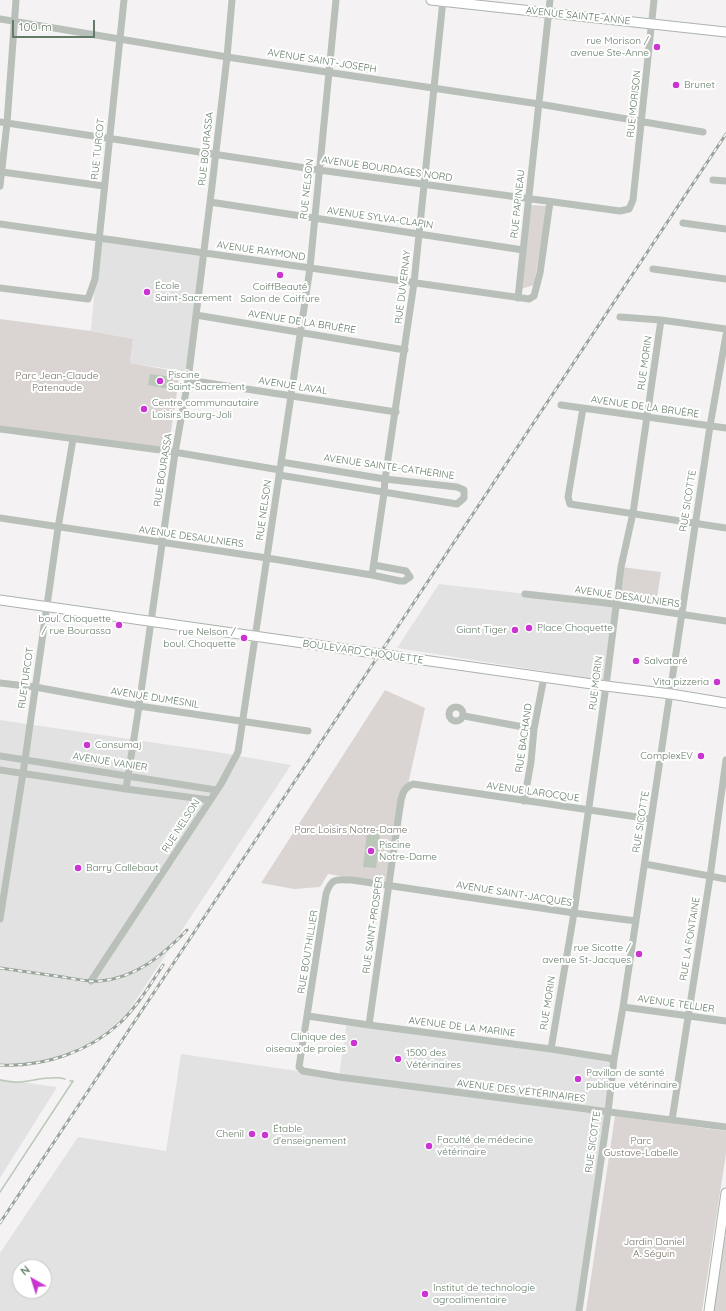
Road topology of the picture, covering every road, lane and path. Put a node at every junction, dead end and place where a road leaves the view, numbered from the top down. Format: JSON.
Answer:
{"nodes":[{"id":1,"x":16,"y":0,"type":"edge"},
{"id":2,"x":124,"y":0,"type":"edge"},
{"id":3,"x":232,"y":0,"type":"edge"},
{"id":4,"x":336,"y":0,"type":"edge"},
{"id":5,"x":431,"y":0,"type":"edge"},
{"id":6,"x":550,"y":0,"type":"edge"},
{"id":7,"x":654,"y":0,"type":"edge"},
{"id":8,"x":443,"y":1,"type":"edge"},
{"id":9,"x":549,"y":13,"type":"junction"},
{"id":10,"x":0,"y":19,"type":"edge"},
{"id":11,"x":14,"y":22,"type":"junction"},
{"id":12,"x":652,"y":24,"type":"junction"},
{"id":13,"x":726,"y":32,"type":"edge"},
{"id":14,"x":120,"y":40,"type":"junction"},
{"id":15,"x":227,"y":57,"type":"junction"},
{"id":16,"x":329,"y":72,"type":"junction"},
{"id":17,"x":434,"y":88,"type":"junction"},
{"id":18,"x":539,"y":104,"type":"junction"},
{"id":19,"x":4,"y":122,"type":"edge"},
{"id":20,"x":642,"y":123,"type":"junction"},
{"id":21,"x":703,"y":132,"type":"dead end"},
{"id":22,"x":109,"y":138,"type":"junction"},
{"id":23,"x":216,"y":154,"type":"junction"},
{"id":24,"x":319,"y":170,"type":"junction"},
{"id":25,"x":2,"y":172,"type":"junction"},
{"id":26,"x":713,"y":180,"type":"dead end"},
{"id":27,"x":726,"y":181,"type":"edge"},
{"id":28,"x":424,"y":184,"type":"junction"},
{"id":29,"x":0,"y":186,"type":"edge"},
{"id":30,"x":104,"y":186,"type":"junction"},
{"id":31,"x":528,"y":199,"type":"junction"},
{"id":32,"x":210,"y":202,"type":"junction"},
{"id":33,"x":550,"y":202,"type":"junction"},
{"id":34,"x":629,"y":210,"type":"joint"},
{"id":35,"x":314,"y":218,"type":"junction"},
{"id":36,"x":683,"y":223,"type":"dead end"},
{"id":37,"x":0,"y":224,"type":"edge"},
{"id":38,"x":726,"y":229,"type":"edge"},
{"id":39,"x":419,"y":234,"type":"junction"},
{"id":40,"x":99,"y":238,"type":"junction"},
{"id":41,"x":523,"y":250,"type":"junction"},
{"id":42,"x":204,"y":253,"type":"junction"},
{"id":43,"x":310,"y":268,"type":"junction"},
{"id":44,"x":653,"y":268,"type":"dead end"},
{"id":45,"x":726,"y":279,"type":"edge"},
{"id":46,"x":414,"y":283,"type":"junction"},
{"id":47,"x":0,"y":288,"type":"edge"},
{"id":48,"x":518,"y":298,"type":"junction"},
{"id":49,"x":196,"y":315,"type":"junction"},
{"id":50,"x":620,"y":316,"type":"dead end"},
{"id":51,"x":661,"y":320,"type":"junction"},
{"id":52,"x":726,"y":329,"type":"edge"},
{"id":53,"x":300,"y":332,"type":"junction"},
{"id":54,"x":726,"y":335,"type":"edge"},
{"id":55,"x":405,"y":350,"type":"junction"},
{"id":56,"x":188,"y":380,"type":"junction"},
{"id":57,"x":291,"y":396,"type":"junction"},
{"id":58,"x":561,"y":405,"type":"dead end"},
{"id":59,"x":583,"y":408,"type":"junction"},
{"id":60,"x":396,"y":412,"type":"junction"},
{"id":61,"x":647,"y":417,"type":"junction"},
{"id":62,"x":710,"y":426,"type":"junction"},
{"id":63,"x":726,"y":428,"type":"edge"},
{"id":64,"x":0,"y":429,"type":"edge"},
{"id":65,"x":73,"y":439,"type":"junction"},
{"id":66,"x":175,"y":453,"type":"junction"},
{"id":67,"x":280,"y":469,"type":"junction"},
{"id":68,"x":385,"y":479,"type":"junction"},
{"id":69,"x":384,"y":493,"type":"junction"},
{"id":70,"x":633,"y":513,"type":"junction"},
{"id":71,"x":0,"y":518,"type":"edge"},
{"id":72,"x":695,"y":524,"type":"junction"},
{"id":73,"x":58,"y":528,"type":"junction"},
{"id":74,"x":726,"y":528,"type":"edge"},
{"id":75,"x":163,"y":543,"type":"junction"},
{"id":76,"x":267,"y":558,"type":"junction"},
{"id":77,"x":374,"y":565,"type":"junction"},
{"id":78,"x":372,"y":575,"type":"junction"},
{"id":79,"x":526,"y":594,"type":"dead end"},
{"id":80,"x":0,"y":600,"type":"edge"},
{"id":81,"x":616,"y":604,"type":"junction"},
{"id":82,"x":47,"y":606,"type":"junction"},
{"id":83,"x":682,"y":614,"type":"junction"},
{"id":84,"x":726,"y":621,"type":"edge"},
{"id":85,"x":151,"y":622,"type":"junction"},
{"id":86,"x":255,"y":636,"type":"junction"},
{"id":87,"x":544,"y":677,"type":"junction"},
{"id":88,"x":0,"y":683,"type":"edge"},
{"id":89,"x":606,"y":686,"type":"junction"},
{"id":90,"x":35,"y":688,"type":"junction"},
{"id":91,"x":671,"y":694,"type":"junction"},
{"id":92,"x":726,"y":703,"type":"edge"},
{"id":93,"x":139,"y":706,"type":"junction"},
{"id":94,"x":464,"y":716,"type":"dead end"},
{"id":95,"x":242,"y":722,"type":"junction"},
{"id":96,"x":534,"y":728,"type":"junction"},
{"id":97,"x":308,"y":731,"type":"dead end"},
{"id":98,"x":0,"y":756,"type":"edge"},
{"id":99,"x":25,"y":760,"type":"junction"},
{"id":100,"x":726,"y":760,"type":"edge"},
{"id":101,"x":0,"y":770,"type":"edge"},
{"id":102,"x":22,"y":773,"type":"junction"},
{"id":103,"x":128,"y":775,"type":"junction"},
{"id":104,"x":158,"y":780,"type":"junction"},
{"id":105,"x":412,"y":784,"type":"joint"},
{"id":106,"x":126,"y":789,"type":"junction"},
{"id":107,"x":216,"y":790,"type":"junction"},
{"id":108,"x":156,"y":793,"type":"junction"},
{"id":109,"x":210,"y":800,"type":"junction"},
{"id":110,"x":524,"y":801,"type":"junction"},
{"id":111,"x":589,"y":810,"type":"junction"},
{"id":112,"x":652,"y":819,"type":"junction"},
{"id":113,"x":645,"y":864,"type":"junction"},
{"id":114,"x":710,"y":877,"type":"junction"},
{"id":115,"x":726,"y":879,"type":"edge"},
{"id":116,"x":388,"y":886,"type":"junction"},
{"id":117,"x":574,"y":913,"type":"junction"},
{"id":118,"x":0,"y":919,"type":"edge"},
{"id":119,"x":636,"y":921,"type":"junction"},
{"id":120,"x":91,"y":981,"type":"dead end"},
{"id":121,"x":623,"y":1007,"type":"junction"},
{"id":122,"x":308,"y":1016,"type":"junction"},
{"id":123,"x":688,"y":1016,"type":"junction"},
{"id":124,"x":726,"y":1021,"type":"edge"},
{"id":125,"x":370,"y":1025,"type":"junction"},
{"id":126,"x":551,"y":1049,"type":"junction"},
{"id":127,"x":614,"y":1059,"type":"junction"},
{"id":128,"x":312,"y":1073,"type":"joint"},
{"id":129,"x":608,"y":1112,"type":"junction"},
{"id":130,"x":672,"y":1120,"type":"junction"},
{"id":131,"x":726,"y":1127,"type":"edge"},
{"id":132,"x":726,"y":1193,"type":"edge"},
{"id":133,"x":723,"y":1232,"type":"edge"},
{"id":134,"x":579,"y":1311,"type":"edge"},
{"id":135,"x":709,"y":1311,"type":"edge"}],
"edges":[{"from":1,"to":11,"type":"street"},
{"from":2,"to":14,"type":"street","name":"RUE TURCOT"},
{"from":3,"to":15,"type":"street","name":"RUE BOURASSA"},
{"from":4,"to":16,"type":"street","name":"RUE NELSON"},
{"from":5,"to":8,"type":"main road","name":"AVENUE SAINTE-ANNE"},
{"from":6,"to":9,"type":"street","name":"RUE PAPINEAU"},
{"from":7,"to":12,"type":"street","name":"RUE MORISON"},
{"from":8,"to":9,"type":"main road","name":"AVENUE SAINTE-ANNE"},
{"from":8,"to":17,"type":"street","name":"RUE DUVERNAY"},
{"from":9,"to":12,"type":"main road","name":"AVENUE SAINTE-ANNE"},
{"from":9,"to":18,"type":"street","name":"RUE PAPINEAU"},
{"from":10,"to":11,"type":"street","name":"AVENUE SAINT-JOSEPH"},
{"from":11,"to":14,"type":"street","name":"AVENUE SAINT-JOSEPH"},
{"from":11,"to":19,"type":"street"},
{"from":12,"to":13,"type":"main road","name":"AVENUE SAINTE-ANNE"},
{"from":12,"to":20,"type":"street","name":"RUE MORISON"},
{"from":14,"to":15,"type":"street","name":"AVENUE SAINT-JOSEPH"},
{"from":14,"to":22,"type":"street","name":"RUE TURCOT"},
{"from":15,"to":16,"type":"street","name":"AVENUE SAINT-JOSEPH"},
{"from":15,"to":23,"type":"street","name":"RUE BOURASSA"},
{"from":16,"to":17,"type":"street","name":"AVENUE SAINT-JOSEPH"},
{"from":16,"to":24,"type":"street","name":"RUE NELSON"},
{"from":17,"to":18,"type":"street","name":"AVENUE SAINT-JOSEPH"},
{"from":17,"to":28,"type":"street","name":"RUE DUVERNAY"},
{"from":18,"to":20,"type":"street","name":"AVENUE SAINT-JOSEPH"},
{"from":18,"to":31,"type":"street","name":"RUE PAPINEAU"},
{"from":19,"to":22,"type":"street","name":"AVENUE BOURDAGES NORD"},
{"from":19,"to":25,"type":"street"},
{"from":20,"to":21,"type":"street","name":"AVENUE SAINT-JOSEPH"},
{"from":20,"to":34,"type":"street","name":"RUE MORISON"},
{"from":22,"to":23,"type":"street","name":"AVENUE BOURDAGES NORD"},
{"from":22,"to":30,"type":"street","name":"RUE TURCOT"},
{"from":23,"to":24,"type":"street","name":"AVENUE BOURDAGES NORD"},
{"from":23,"to":32,"type":"street","name":"RUE BOURASSA"},
{"from":24,"to":28,"type":"street","name":"AVENUE BOURDAGES NORD"},
{"from":24,"to":35,"type":"street","name":"RUE NELSON"},
{"from":25,"to":29,"type":"street"},
{"from":25,"to":30,"type":"street"},
{"from":26,"to":27,"type":"street"},
{"from":28,"to":31,"type":"street","name":"AVENUE BOURDAGES NORD"},
{"from":28,"to":39,"type":"street","name":"RUE DUVERNAY"},
{"from":30,"to":40,"type":"street","name":"RUE TURCOT"},
{"from":31,"to":33,"type":"street","name":"AVENUE BOURDAGES NORD"},
{"from":31,"to":41,"type":"street","name":"RUE PAPINEAU"},
{"from":32,"to":35,"type":"street","name":"AVENUE SYLVA-CLAPIN"},
{"from":32,"to":42,"type":"street","name":"RUE BOURASSA"},
{"from":33,"to":34,"type":"street","name":"AVENUE BOURDAGES NORD"},
{"from":33,"to":48,"type":"street"},
{"from":35,"to":39,"type":"street","name":"AVENUE SYLVA-CLAPIN"},
{"from":35,"to":43,"type":"street","name":"RUE NELSON"},
{"from":36,"to":38,"type":"street"},
{"from":37,"to":40,"type":"street","name":"AVENUE RAYMOND"},
{"from":39,"to":41,"type":"street","name":"AVENUE SYLVA-CLAPIN"},
{"from":39,"to":46,"type":"street","name":"RUE DUVERNAY"},
{"from":40,"to":42,"type":"street","name":"AVENUE RAYMOND"},
{"from":40,"to":47,"type":"street","name":"RUE TURCOT"},
{"from":41,"to":48,"type":"street","name":"RUE PAPINEAU"},
{"from":42,"to":43,"type":"street","name":"AVENUE RAYMOND"},
{"from":42,"to":49,"type":"street","name":"RUE BOURASSA"},
{"from":43,"to":46,"type":"street","name":"AVENUE RAYMOND"},
{"from":43,"to":53,"type":"street","name":"RUE NELSON"},
{"from":44,"to":45,"type":"street"},
{"from":46,"to":48,"type":"street","name":"AVENUE RAYMOND"},
{"from":46,"to":55,"type":"street","name":"RUE DUVERNAY"},
{"from":49,"to":53,"type":"street","name":"AVENUE DE LA BRUÈRE"},
{"from":49,"to":56,"type":"street","name":"RUE BOURASSA"},
{"from":50,"to":51,"type":"street"},
{"from":51,"to":52,"type":"street"},
{"from":51,"to":61,"type":"street","name":"RUE MORIN"},
{"from":53,"to":55,"type":"street","name":"AVENUE DE LA BRUÈRE"},
{"from":53,"to":57,"type":"street","name":"RUE NELSON"},
{"from":54,"to":62,"type":"street","name":"RUE SICOTTE"},
{"from":55,"to":60,"type":"street","name":"RUE DUVERNAY"},
{"from":56,"to":57,"type":"street","name":"AVENUE LAVAL"},
{"from":56,"to":66,"type":"street","name":"RUE BOURASSA"},
{"from":57,"to":60,"type":"street","name":"AVENUE LAVAL"},
{"from":57,"to":67,"type":"street","name":"RUE NELSON"},
{"from":58,"to":59,"type":"street","name":"AVENUE DE LA BRUÈRE"},
{"from":59,"to":61,"type":"street","name":"AVENUE DE LA BRUÈRE"},
{"from":59,"to":70,"type":"street"},
{"from":60,"to":68,"type":"street","name":"RUE DUVERNAY"},
{"from":61,"to":62,"type":"street","name":"AVENUE DE LA BRUÈRE"},
{"from":61,"to":70,"type":"street","name":"RUE MORIN"},
{"from":62,"to":63,"type":"street","name":"AVENUE DE LA BRUÈRE"},
{"from":62,"to":72,"type":"street","name":"RUE SICOTTE"},
{"from":64,"to":65,"type":"street","name":"AVENUE SAINTE-CATHERINE"},
{"from":65,"to":66,"type":"street","name":"AVENUE SAINTE-CATHERINE"},
{"from":65,"to":73,"type":"street","name":"RUE TURCOT"},
{"from":66,"to":67,"type":"street","name":"AVENUE SAINTE-CATHERINE"},
{"from":66,"to":75,"type":"street","name":"RUE BOURASSA"},
{"from":67,"to":68,"type":"street","name":"AVENUE SAINTE-CATHERINE"},
{"from":67,"to":69,"type":"street","name":"AVENUE SAINTE-CATHERINE"},
{"from":67,"to":76,"type":"street","name":"RUE NELSON"},
{"from":68,"to":69,"type":"street","name":"RUE DUVERNAY"},
{"from":68,"to":69,"type":"street","name":"AVENUE SAINTE-CATHERINE"},
{"from":69,"to":77,"type":"street","name":"RUE DUVERNAY"},
{"from":70,"to":72,"type":"street"},
{"from":70,"to":81,"type":"street","name":"RUE MORIN"},
{"from":71,"to":73,"type":"street","name":"AVENUE DESAULNIERS"},
{"from":72,"to":74,"type":"street"},
{"from":72,"to":83,"type":"street","name":"RUE SICOTTE"},
{"from":73,"to":75,"type":"street","name":"AVENUE DESAULNIERS"},
{"from":73,"to":82,"type":"street","name":"RUE TURCOT"},
{"from":75,"to":76,"type":"street","name":"AVENUE DESAULNIERS"},
{"from":75,"to":85,"type":"street","name":"RUE BOURASSA"},
{"from":76,"to":78,"type":"street","name":"AVENUE DESAULNIERS"},
{"from":76,"to":86,"type":"street","name":"RUE NELSON"},
{"from":77,"to":78,"type":"street","name":"RUE DUVERNAY"},
{"from":77,"to":78,"type":"street","name":"AVENUE DESAULNIERS"},
{"from":79,"to":81,"type":"street","name":"AVENUE DESAULNIERS"},
{"from":80,"to":82,"type":"main road","name":"BOULEVARD CHOQUETTE"},
{"from":81,"to":83,"type":"street","name":"AVENUE DESAULNIERS"},
{"from":81,"to":89,"type":"street","name":"RUE MORIN"},
{"from":82,"to":85,"type":"main road","name":"BOULEVARD CHOQUETTE"},
{"from":82,"to":90,"type":"street","name":"RUE TURCOT"},
{"from":83,"to":84,"type":"street","name":"AVENUE DESAULNIERS"},
{"from":83,"to":91,"type":"street","name":"RUE SICOTTE"},
{"from":85,"to":86,"type":"main road","name":"BOULEVARD CHOQUETTE"},
{"from":85,"to":93,"type":"street","name":"RUE BOURASSA"},
{"from":86,"to":87,"type":"main road","name":"BOULEVARD CHOQUETTE"},
{"from":86,"to":95,"type":"street","name":"RUE NELSON"},
{"from":87,"to":89,"type":"main road","name":"BOULEVARD CHOQUETTE"},
{"from":87,"to":96,"type":"street","name":"RUE BACHAND"},
{"from":88,"to":90,"type":"street","name":"AVENUE DUMESNIL"},
{"from":89,"to":91,"type":"main road","name":"BOULEVARD CHOQUETTE"},
{"from":89,"to":111,"type":"street","name":"RUE MORIN"},
{"from":90,"to":93,"type":"street","name":"AVENUE DUMESNIL"},
{"from":90,"to":99,"type":"street","name":"RUE TURCOT"},
{"from":91,"to":92,"type":"main road","name":"BOULEVARD CHOQUETTE"},
{"from":91,"to":112,"type":"street","name":"RUE SICOTTE"},
{"from":93,"to":95,"type":"street","name":"AVENUE DUMESNIL"},
{"from":93,"to":103,"type":"street","name":"RUE BOURASSA"},
{"from":94,"to":96,"type":"street"},
{"from":95,"to":97,"type":"street","name":"AVENUE DUMESNIL"},
{"from":95,"to":107,"type":"street","name":"RUE NELSON"},
{"from":96,"to":110,"type":"street","name":"RUE BACHAND"},
{"from":98,"to":99,"type":"street","name":"AVENUE VANIER"},
{"from":99,"to":102,"type":"street","name":"RUE TURCOT"},
{"from":99,"to":103,"type":"street","name":"AVENUE VANIER"},
{"from":100,"to":114,"type":"street","name":"RUE LA FONTAINE"},
{"from":101,"to":102,"type":"street"},
{"from":102,"to":106,"type":"street"},
{"from":102,"to":118,"type":"street","name":"RUE TURCOT"},
{"from":103,"to":104,"type":"street","name":"AVENUE VANIER"},
{"from":103,"to":106,"type":"street","name":"RUE BOURASSA"},
{"from":104,"to":107,"type":"street","name":"AVENUE VANIER"},
{"from":104,"to":108,"type":"street"},
{"from":105,"to":110,"type":"street","name":"AVENUE LAROCQUE"},
{"from":105,"to":116,"type":"street","name":"RUE SAINT-PROSPER"},
{"from":106,"to":108,"type":"street"},
{"from":107,"to":109,"type":"street","name":"RUE NELSON"},
{"from":108,"to":109,"type":"street"},
{"from":109,"to":120,"type":"street","name":"RUE NELSON"},
{"from":110,"to":111,"type":"street","name":"AVENUE LAROCQUE"},
{"from":111,"to":112,"type":"street","name":"AVENUE LAROCQUE"},
{"from":111,"to":117,"type":"street","name":"RUE MORIN"},
{"from":112,"to":113,"type":"street","name":"RUE SICOTTE"},
{"from":113,"to":114,"type":"street"},
{"from":113,"to":119,"type":"street","name":"RUE SICOTTE"},
{"from":114,"to":115,"type":"street"},
{"from":114,"to":123,"type":"street","name":"RUE LA FONTAINE"},
{"from":116,"to":117,"type":"street","name":"AVENUE SAINT-JACQUES"},
{"from":116,"to":122,"type":"street","name":"RUE BOUTHILLIER"},
{"from":116,"to":125,"type":"street","name":"RUE SAINT-PROSPER"},
{"from":117,"to":119,"type":"street","name":"AVENUE SAINT-JACQUES"},
{"from":117,"to":126,"type":"street","name":"RUE MORIN"},
{"from":119,"to":121,"type":"street","name":"RUE SICOTTE"},
{"from":121,"to":123,"type":"street","name":"AVENUE TELLIER"},
{"from":121,"to":127,"type":"street","name":"RUE SICOTTE"},
{"from":122,"to":125,"type":"street","name":"AVENUE DE LA MARINE"},
{"from":122,"to":128,"type":"street","name":"RUE BOUTHILLIER"},
{"from":123,"to":124,"type":"street","name":"AVENUE TELLIER"},
{"from":123,"to":130,"type":"street","name":"RUE LA FONTAINE"},
{"from":125,"to":126,"type":"street","name":"AVENUE DE LA MARINE"},
{"from":126,"to":127,"type":"street","name":"AVENUE DE LA MARINE"},
{"from":127,"to":129,"type":"street","name":"RUE SICOTTE"},
{"from":128,"to":129,"type":"street","name":"AVENUE DES VÉTÉRINAIRES"},
{"from":129,"to":130,"type":"street","name":"AVENUE DES VÉTÉRINAIRES"},
{"from":129,"to":134,"type":"street","name":"RUE SICOTTE"},
{"from":130,"to":131,"type":"street","name":"AVENUE DES VÉTÉRINAIRES"},
{"from":132,"to":133,"type":"main road"},
{"from":133,"to":135,"type":"main road"}]}
